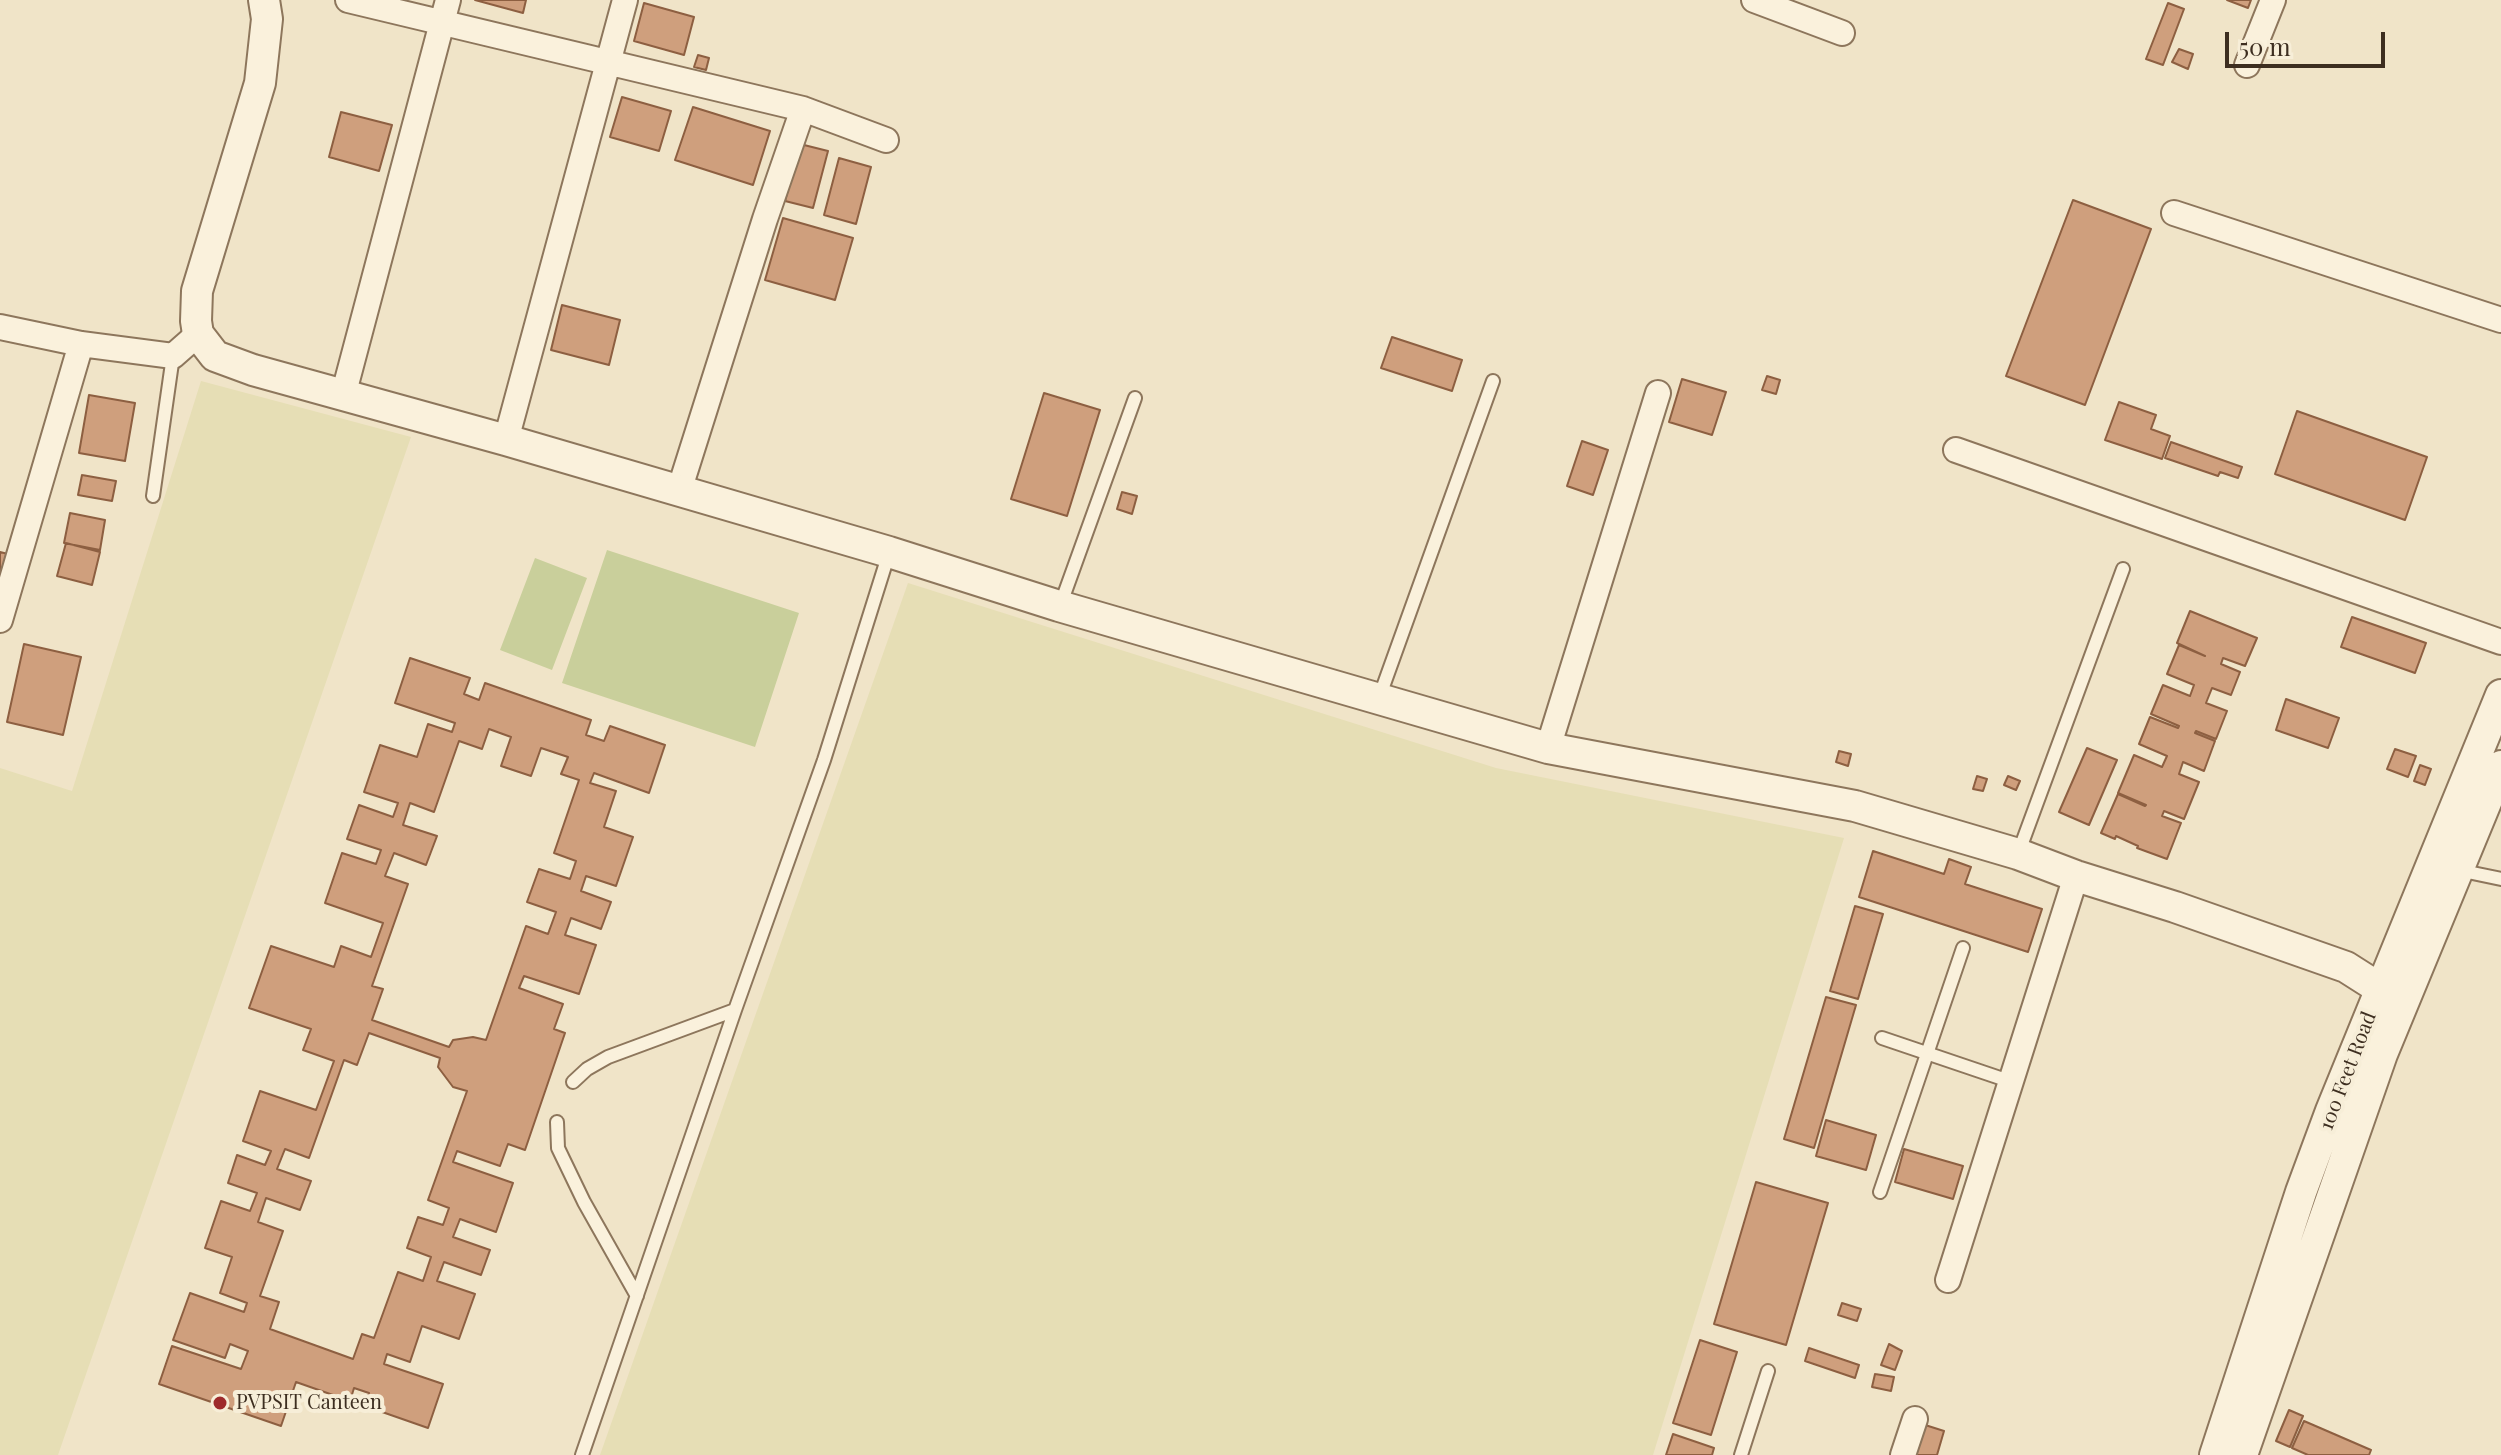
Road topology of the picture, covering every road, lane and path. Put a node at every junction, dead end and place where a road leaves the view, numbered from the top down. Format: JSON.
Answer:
{"nodes":[{"id":1,"x":264,"y":0,"type":"edge"},
{"id":2,"x":348,"y":0,"type":"edge"},
{"id":3,"x":625,"y":0,"type":"edge"},
{"id":4,"x":1754,"y":0,"type":"edge"},
{"id":5,"x":2273,"y":0,"type":"edge"},
{"id":6,"x":445,"y":12,"type":"edge"},
{"id":7,"x":1842,"y":33,"type":"dead end"},
{"id":8,"x":607,"y":63,"type":"junction"},
{"id":9,"x":2247,"y":65,"type":"dead end"},
{"id":10,"x":803,"y":109,"type":"junction"},
{"id":11,"x":886,"y":140,"type":"dead end"},
{"id":12,"x":2174,"y":213,"type":"dead end"},
{"id":13,"x":2501,"y":320,"type":"edge"},
{"id":14,"x":0,"y":327,"type":"edge"},
{"id":15,"x":198,"y":334,"type":"junction"},
{"id":16,"x":81,"y":344,"type":"junction"},
{"id":17,"x":173,"y":356,"type":"junction"},
{"id":18,"x":1493,"y":381,"type":"dead end"},
{"id":19,"x":1658,"y":393,"type":"dead end"},
{"id":20,"x":343,"y":396,"type":"junction"},
{"id":21,"x":1135,"y":398,"type":"dead end"},
{"id":22,"x":506,"y":440,"type":"junction"},
{"id":23,"x":1956,"y":450,"type":"dead end"},
{"id":24,"x":679,"y":491,"type":"junction"},
{"id":25,"x":153,"y":496,"type":"dead end"},
{"id":26,"x":889,"y":552,"type":"junction"},
{"id":27,"x":2123,"y":569,"type":"dead end"},
{"id":28,"x":1059,"y":606,"type":"junction"},
{"id":29,"x":0,"y":620,"type":"edge"},
{"id":30,"x":2501,"y":642,"type":"edge"},
{"id":31,"x":2501,"y":695,"type":"edge"},
{"id":32,"x":1379,"y":699,"type":"junction"},
{"id":33,"x":1548,"y":748,"type":"junction"},
{"id":34,"x":2501,"y":766,"type":"edge"},
{"id":35,"x":2018,"y":854,"type":"junction"},
{"id":36,"x":2458,"y":870,"type":"junction"},
{"id":37,"x":2076,"y":876,"type":"junction"},
{"id":38,"x":2501,"y":879,"type":"edge"},
{"id":39,"x":1963,"y":948,"type":"dead end"},
{"id":40,"x":2391,"y":995,"type":"junction"},
{"id":41,"x":735,"y":1010,"type":"junction"},
{"id":42,"x":1882,"y":1038,"type":"dead end"},
{"id":43,"x":1927,"y":1053,"type":"junction"},
{"id":44,"x":2009,"y":1081,"type":"junction"},
{"id":45,"x":573,"y":1082,"type":"dead end"},
{"id":46,"x":557,"y":1122,"type":"dead end"},
{"id":47,"x":1880,"y":1192,"type":"dead end"},
{"id":48,"x":1948,"y":1280,"type":"dead end"},
{"id":49,"x":637,"y":1296,"type":"junction"},
{"id":50,"x":1768,"y":1371,"type":"dead end"},
{"id":51,"x":1915,"y":1419,"type":"dead end"},
{"id":52,"x":582,"y":1455,"type":"edge"},
{"id":53,"x":1741,"y":1455,"type":"edge"},
{"id":54,"x":1903,"y":1455,"type":"edge"},
{"id":55,"x":2215,"y":1455,"type":"edge"},
{"id":56,"x":2243,"y":1455,"type":"edge"}],
"edges":[{"from":1,"to":15,"type":"street"},
{"from":2,"to":6,"type":"street"},
{"from":3,"to":8,"type":"street"},
{"from":4,"to":7,"type":"street"},
{"from":5,"to":9,"type":"street"},
{"from":6,"to":8,"type":"street"},
{"from":6,"to":20,"type":"street"},
{"from":8,"to":10,"type":"street"},
{"from":8,"to":22,"type":"street"},
{"from":10,"to":11,"type":"street"},
{"from":10,"to":24,"type":"street"},
{"from":12,"to":13,"type":"street"},
{"from":14,"to":16,"type":"street"},
{"from":15,"to":17,"type":"street"},
{"from":15,"to":20,"type":"street"},
{"from":16,"to":17,"type":"street"},
{"from":16,"to":29,"type":"street"},
{"from":17,"to":25,"type":"lane"},
{"from":18,"to":32,"type":"lane"},
{"from":19,"to":33,"type":"street"},
{"from":20,"to":22,"type":"street"},
{"from":21,"to":28,"type":"lane"},
{"from":22,"to":24,"type":"street"},
{"from":23,"to":30,"type":"street"},
{"from":24,"to":26,"type":"street"},
{"from":26,"to":28,"type":"street"},
{"from":26,"to":41,"type":"lane"},
{"from":27,"to":35,"type":"lane"},
{"from":28,"to":32,"type":"street"},
{"from":31,"to":40,"type":"street","name":"100 Feet Road"},
{"from":32,"to":33,"type":"street"},
{"from":33,"to":35,"type":"street"},
{"from":34,"to":36,"type":"street","name":"100 Feet Road"},
{"from":35,"to":37,"type":"street"},
{"from":36,"to":38,"type":"lane"},
{"from":36,"to":40,"type":"street","name":"100 Feet Road"},
{"from":37,"to":40,"type":"street"},
{"from":37,"to":44,"type":"street"},
{"from":39,"to":43,"type":"lane"},
{"from":40,"to":55,"type":"street","name":"100 Feet Road"},
{"from":40,"to":56,"type":"street","name":"100 Feet Road"},
{"from":41,"to":45,"type":"lane"},
{"from":41,"to":49,"type":"lane"},
{"from":42,"to":43,"type":"lane"},
{"from":43,"to":44,"type":"lane"},
{"from":43,"to":47,"type":"lane"},
{"from":44,"to":48,"type":"street"},
{"from":46,"to":49,"type":"lane"},
{"from":49,"to":52,"type":"lane"},
{"from":50,"to":53,"type":"lane"},
{"from":51,"to":54,"type":"street"}]}
